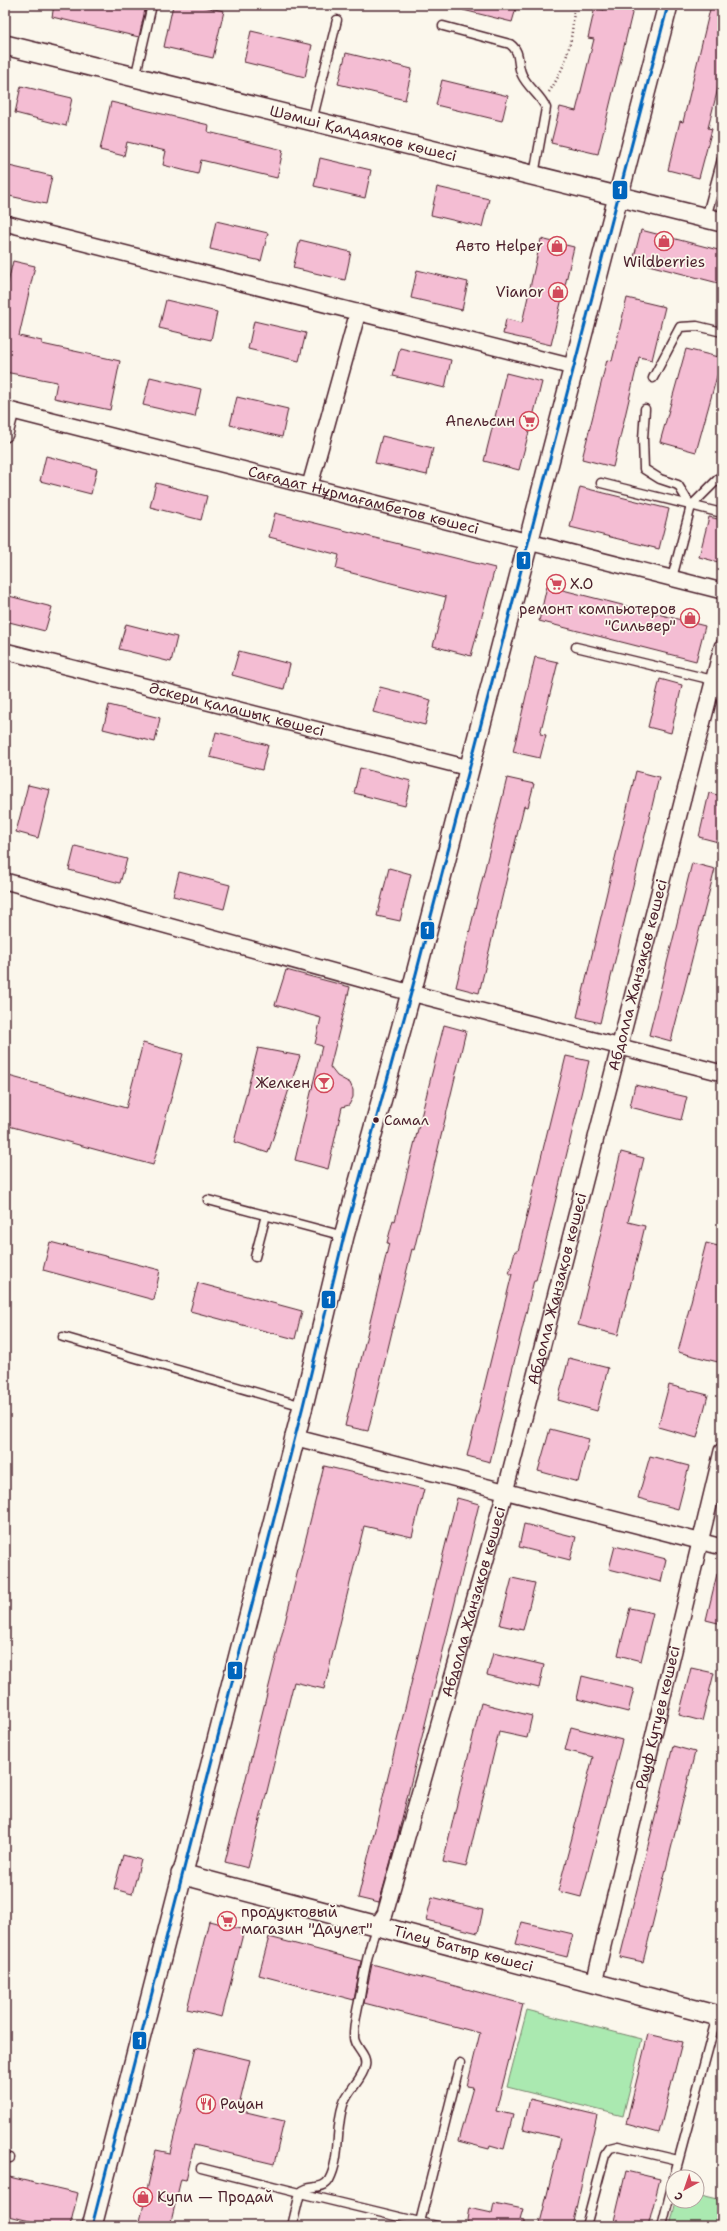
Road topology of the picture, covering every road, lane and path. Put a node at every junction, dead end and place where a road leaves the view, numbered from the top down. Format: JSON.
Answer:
{"nodes":[{"id":1,"x":152,"y":5,"type":"edge"},
{"id":2,"x":574,"y":5,"type":"edge"},
{"id":3,"x":668,"y":5,"type":"edge"},
{"id":4,"x":337,"y":20,"type":"dead end"},
{"id":5,"x":443,"y":26,"type":"dead end"},
{"id":6,"x":5,"y":45,"type":"edge"},
{"id":7,"x":135,"y":78,"type":"junction"},
{"id":8,"x":543,"y":100,"type":"junction"},
{"id":9,"x":312,"y":121,"type":"junction"},
{"id":10,"x":722,"y":159,"type":"edge"},
{"id":11,"x":534,"y":175,"type":"junction"},
{"id":12,"x":618,"y":196,"type":"junction"},
{"id":13,"x":714,"y":220,"type":"edge"},
{"id":14,"x":5,"y":223,"type":"edge"},
{"id":15,"x":358,"y":312,"type":"junction"},
{"id":16,"x":722,"y":332,"type":"edge"},
{"id":17,"x":573,"y":367,"type":"junction"},
{"id":18,"x":653,"y":378,"type":"dead end"},
{"id":19,"x":645,"y":409,"type":"dead end"},
{"id":20,"x":8,"y":410,"type":"edge"},
{"id":21,"x":5,"y":434,"type":"edge"},
{"id":22,"x":722,"y":475,"type":"edge"},
{"id":23,"x":601,"y":483,"type":"dead end"},
{"id":24,"x":310,"y":485,"type":"junction"},
{"id":25,"x":691,"y":506,"type":"junction"},
{"id":26,"x":722,"y":513,"type":"edge"},
{"id":27,"x":528,"y":541,"type":"junction"},
{"id":28,"x":672,"y":578,"type":"junction"},
{"id":29,"x":722,"y":590,"type":"edge"},
{"id":30,"x":576,"y":647,"type":"dead end"},
{"id":31,"x":722,"y":647,"type":"edge"},
{"id":32,"x":5,"y":650,"type":"edge"},
{"id":33,"x":712,"y":680,"type":"junction"},
{"id":34,"x":469,"y":768,"type":"junction"},
{"id":35,"x":5,"y":881,"type":"edge"},
{"id":36,"x":410,"y":993,"type":"junction"},
{"id":37,"x":619,"y":1048,"type":"junction"},
{"id":38,"x":722,"y":1073,"type":"edge"},
{"id":39,"x":208,"y":1200,"type":"dead end"},
{"id":40,"x":266,"y":1215,"type":"junction"},
{"id":41,"x":344,"y":1236,"type":"junction"},
{"id":42,"x":255,"y":1257,"type":"dead end"},
{"id":43,"x":63,"y":1337,"type":"dead end"},
{"id":44,"x":303,"y":1406,"type":"junction"},
{"id":45,"x":294,"y":1437,"type":"junction"},
{"id":46,"x":722,"y":1451,"type":"edge"},
{"id":47,"x":505,"y":1492,"type":"junction"},
{"id":48,"x":699,"y":1541,"type":"junction"},
{"id":49,"x":722,"y":1547,"type":"edge"},
{"id":50,"x":181,"y":1874,"type":"junction"},
{"id":51,"x":377,"y":1926,"type":"junction"},
{"id":52,"x":594,"y":1983,"type":"junction"},
{"id":53,"x":719,"y":2017,"type":"edge"},
{"id":54,"x":460,"y":2063,"type":"dead end"},
{"id":55,"x":678,"y":2160,"type":"junction"},
{"id":56,"x":201,"y":2168,"type":"dead end"},
{"id":57,"x":676,"y":2169,"type":"edge"},
{"id":58,"x":300,"y":2193,"type":"junction"},
{"id":59,"x":666,"y":2209,"type":"edge"},
{"id":60,"x":420,"y":2222,"type":"junction"},
{"id":61,"x":92,"y":2226,"type":"edge"},
{"id":62,"x":292,"y":2226,"type":"edge"},
{"id":63,"x":437,"y":2226,"type":"edge"},
{"id":64,"x":586,"y":2226,"type":"edge"},
{"id":65,"x":662,"y":2226,"type":"edge"}],
"edges":[{"from":1,"to":7,"type":"lane"},
{"from":2,"to":8,"type":"path"},
{"from":3,"to":12,"type":"street"},
{"from":4,"to":9,"type":"lane"},
{"from":5,"to":8,"type":"lane"},
{"from":6,"to":7,"type":"street","name":"Шәмші Қалдаяқов көшесі"},
{"from":7,"to":9,"type":"street","name":"Шәмші Қалдаяқов көшесі"},
{"from":8,"to":11,"type":"lane"},
{"from":9,"to":11,"type":"street","name":"Шәмші Қалдаяқов көшесі"},
{"from":10,"to":13,"type":"lane"},
{"from":11,"to":12,"type":"street","name":"Шәмші Қалдаяқов көшесі"},
{"from":12,"to":13,"type":"street","name":"Шәмші Қалдаяқов көшесі"},
{"from":12,"to":17,"type":"street"},
{"from":14,"to":15,"type":"street"},
{"from":15,"to":17,"type":"street"},
{"from":15,"to":24,"type":"street"},
{"from":16,"to":18,"type":"lane"},
{"from":17,"to":27,"type":"street"},
{"from":19,"to":25,"type":"lane"},
{"from":20,"to":21,"type":"street"},
{"from":20,"to":24,"type":"street","name":"Сағадат Нұрмағамбетов көшесі"},
{"from":22,"to":25,"type":"lane"},
{"from":23,"to":25,"type":"lane"},
{"from":24,"to":27,"type":"street","name":"Сағадат Нұрмағамбетов көшесі"},
{"from":25,"to":26,"type":"lane"},
{"from":25,"to":28,"type":"lane"},
{"from":27,"to":28,"type":"street","name":"Сағадат Нұрмағамбетов көшесі"},
{"from":27,"to":34,"type":"street"},
{"from":28,"to":29,"type":"street","name":"Сағадат Нұрмағамбетов көшесі"},
{"from":30,"to":33,"type":"lane"},
{"from":31,"to":33,"type":"street","name":"Абдолла Жанзақов көшесі"},
{"from":32,"to":34,"type":"street","name":"Әскери қалашық көшесі"},
{"from":33,"to":37,"type":"street","name":"Абдолла Жанзақов көшесі"},
{"from":34,"to":36,"type":"street"},
{"from":35,"to":36,"type":"street"},
{"from":36,"to":37,"type":"street"},
{"from":36,"to":41,"type":"street"},
{"from":37,"to":38,"type":"street"},
{"from":37,"to":47,"type":"street","name":"Абдолла Жанзақов көшесі"},
{"from":39,"to":40,"type":"lane"},
{"from":40,"to":41,"type":"lane"},
{"from":40,"to":42,"type":"lane"},
{"from":41,"to":44,"type":"street"},
{"from":43,"to":44,"type":"lane"},
{"from":44,"to":45,"type":"street"},
{"from":45,"to":47,"type":"street"},
{"from":45,"to":50,"type":"street"},
{"from":46,"to":48,"type":"street","name":"Рауф Кутуев көшесі"},
{"from":47,"to":48,"type":"street"},
{"from":47,"to":51,"type":"street","name":"Абдолла Жанзақов көшесі"},
{"from":48,"to":49,"type":"street"},
{"from":48,"to":52,"type":"street","name":"Рауф Кутуев көшесі"},
{"from":50,"to":51,"type":"street","name":"Тілеу Батыр көшесі"},
{"from":50,"to":61,"type":"street"},
{"from":51,"to":52,"type":"street","name":"Тілеу Батыр көшесі"},
{"from":51,"to":58,"type":"lane"},
{"from":52,"to":53,"type":"street","name":"Тілеу Батыр көшесі"},
{"from":53,"to":55,"type":"lane"},
{"from":54,"to":60,"type":"lane"},
{"from":55,"to":57,"type":"lane"},
{"from":55,"to":64,"type":"lane"},
{"from":56,"to":58,"type":"lane"},
{"from":58,"to":60,"type":"lane"},
{"from":58,"to":62,"type":"lane"},
{"from":59,"to":65,"type":"lane"},
{"from":60,"to":63,"type":"lane"}]}
